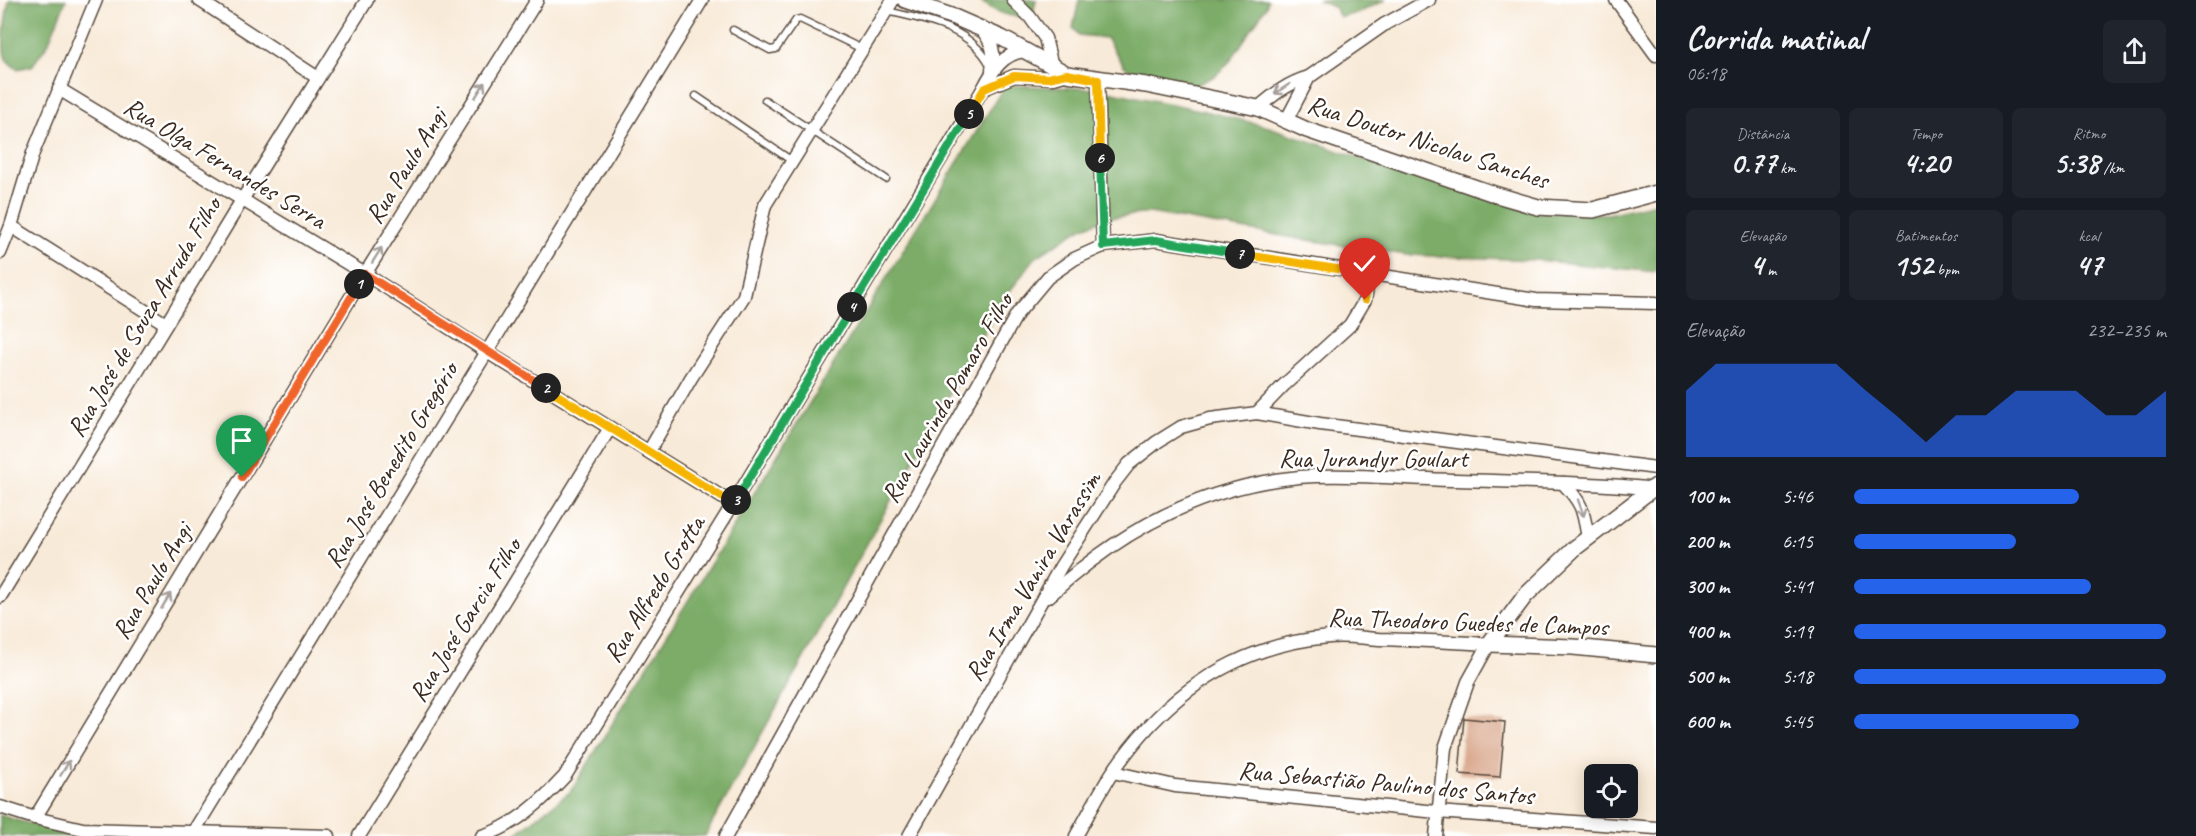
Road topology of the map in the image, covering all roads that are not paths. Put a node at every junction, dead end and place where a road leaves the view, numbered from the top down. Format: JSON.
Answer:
{"nodes":[{"id":1,"x":96,"y":0,"type":"edge"},
{"id":2,"x":199,"y":0,"type":"edge"},
{"id":3,"x":367,"y":0,"type":"edge"},
{"id":4,"x":537,"y":0,"type":"edge"},
{"id":5,"x":702,"y":0,"type":"edge"},
{"id":6,"x":905,"y":0,"type":"edge"},
{"id":7,"x":1013,"y":0,"type":"edge"},
{"id":8,"x":1429,"y":0,"type":"edge"},
{"id":9,"x":1616,"y":0,"type":"edge"},
{"id":10,"x":889,"y":5,"type":"edge"},
{"id":11,"x":981,"y":29,"type":"junction"},
{"id":12,"x":733,"y":30,"type":"dead end"},
{"id":13,"x":862,"y":49,"type":"junction"},
{"id":14,"x":1025,"y":51,"type":"junction"},
{"id":15,"x":1656,"y":55,"type":"edge"},
{"id":16,"x":1052,"y":66,"type":"junction"},
{"id":17,"x":992,"y":70,"type":"junction"},
{"id":18,"x":1067,"y":74,"type":"junction"},
{"id":19,"x":1309,"y":77,"type":"junction"},
{"id":20,"x":318,"y":78,"type":"junction"},
{"id":21,"x":1098,"y":80,"type":"junction"},
{"id":22,"x":59,"y":89,"type":"junction"},
{"id":23,"x":984,"y":89,"type":"junction"},
{"id":24,"x":696,"y":96,"type":"dead end"},
{"id":25,"x":765,"y":100,"type":"dead end"},
{"id":26,"x":1258,"y":108,"type":"junction"},
{"id":27,"x":1286,"y":121,"type":"junction"},
{"id":28,"x":811,"y":130,"type":"junction"},
{"id":29,"x":792,"y":161,"type":"junction"},
{"id":30,"x":886,"y":179,"type":"dead end"},
{"id":31,"x":1656,"y":194,"type":"edge"},
{"id":32,"x":242,"y":200,"type":"junction"},
{"id":33,"x":11,"y":226,"type":"junction"},
{"id":34,"x":1103,"y":246,"type":"junction"},
{"id":35,"x":0,"y":253,"type":"edge"},
{"id":36,"x":365,"y":274,"type":"junction"},
{"id":37,"x":1369,"y":274,"type":"junction"},
{"id":38,"x":1656,"y":303,"type":"edge"},
{"id":39,"x":166,"y":324,"type":"junction"},
{"id":40,"x":486,"y":352,"type":"junction"},
{"id":41,"x":1257,"y":413,"type":"junction"},
{"id":42,"x":610,"y":428,"type":"junction"},
{"id":43,"x":649,"y":451,"type":"junction"},
{"id":44,"x":1656,"y":468,"type":"edge"},
{"id":45,"x":1563,"y":483,"type":"junction"},
{"id":46,"x":1655,"y":488,"type":"edge"},
{"id":47,"x":733,"y":504,"type":"junction"},
{"id":48,"x":1588,"y":538,"type":"junction"},
{"id":49,"x":0,"y":597,"type":"edge"},
{"id":50,"x":1038,"y":606,"type":"junction"},
{"id":51,"x":1489,"y":644,"type":"junction"},
{"id":52,"x":1656,"y":655,"type":"edge"},
{"id":53,"x":1113,"y":772,"type":"junction"},
{"id":54,"x":0,"y":807,"type":"edge"},
{"id":55,"x":1437,"y":812,"type":"junction"},
{"id":56,"x":35,"y":818,"type":"junction"},
{"id":57,"x":1656,"y":828,"type":"edge"},
{"id":58,"x":194,"y":831,"type":"junction"},
{"id":59,"x":329,"y":836,"type":"edge"},
{"id":60,"x":359,"y":836,"type":"edge"},
{"id":61,"x":482,"y":836,"type":"edge"},
{"id":62,"x":726,"y":836,"type":"edge"},
{"id":63,"x":909,"y":836,"type":"edge"},
{"id":64,"x":1076,"y":836,"type":"edge"},
{"id":65,"x":1436,"y":836,"type":"edge"}],
"edges":[{"from":1,"to":22,"type":"street"},
{"from":2,"to":20,"type":"street"},
{"from":3,"to":20,"type":"street","name":"Rua José de Souza Arruda Filho"},
{"from":36,"to":4,"type":"street","name":"Rua Paulo Angi","one_way":true},
{"from":5,"to":40,"type":"street","name":"Rua José Benedito Gregório"},
{"from":6,"to":11,"type":"street","name":"Rua Doutor Nicolau Sanches"},
{"from":7,"to":16,"type":"street"},
{"from":8,"to":19,"type":"street"},
{"from":9,"to":15,"type":"street"},
{"from":10,"to":13,"type":"street"},
{"from":10,"to":17,"type":"lane"},
{"from":11,"to":14,"type":"street","name":"Rua Doutor Nicolau Sanches"},
{"from":11,"to":17,"type":"street"},
{"from":12,"to":13,"type":"lane"},
{"from":13,"to":28,"type":"street"},
{"from":14,"to":16,"type":"street","name":"Rua Doutor Nicolau Sanches"},
{"from":14,"to":17,"type":"street"},
{"from":16,"to":18,"type":"street","name":"Rua Doutor Nicolau Sanches"},
{"from":17,"to":23,"type":"street","name":"Rua Alfredo Grotta"},
{"from":18,"to":21,"type":"street","name":"Rua Doutor Nicolau Sanches"},
{"from":18,"to":23,"type":"street"},
{"from":19,"to":26,"type":"street","one_way":true},
{"from":19,"to":27,"type":"street"},
{"from":20,"to":32,"type":"street","name":"Rua José de Souza Arruda Filho"},
{"from":21,"to":26,"type":"street","name":"Rua Doutor Nicolau Sanches"},
{"from":21,"to":34,"type":"street"},
{"from":22,"to":32,"type":"street","name":"Rua Olga Fernandes Serra"},
{"from":22,"to":33,"type":"street"},
{"from":23,"to":47,"type":"street","name":"Rua Alfredo Grotta"},
{"from":24,"to":29,"type":"lane"},
{"from":25,"to":28,"type":"lane"},
{"from":26,"to":27,"type":"street","name":"Rua Doutor Nicolau Sanches"},
{"from":27,"to":31,"type":"street","name":"Rua Doutor Nicolau Sanches"},
{"from":28,"to":29,"type":"street"},
{"from":28,"to":30,"type":"lane"},
{"from":29,"to":43,"type":"street"},
{"from":32,"to":36,"type":"street","name":"Rua Olga Fernandes Serra"},
{"from":32,"to":39,"type":"street","name":"Rua José de Souza Arruda Filho"},
{"from":33,"to":35,"type":"street"},
{"from":33,"to":39,"type":"street"},
{"from":34,"to":37,"type":"street","name":"Rua Laurinda Pomaro Filho"},
{"from":34,"to":62,"type":"street","name":"Rua Laurinda Pomaro Filho"},
{"from":36,"to":40,"type":"street","name":"Rua Olga Fernandes Serra"},
{"from":56,"to":36,"type":"street","name":"Rua Paulo Angi","one_way":true},
{"from":37,"to":38,"type":"street","name":"Rua Laurinda Pomaro Filho"},
{"from":37,"to":41,"type":"street"},
{"from":39,"to":49,"type":"street","name":"Rua José de Souza Arruda Filho"},
{"from":40,"to":42,"type":"street","name":"Rua Olga Fernandes Serra"},
{"from":40,"to":58,"type":"street","name":"Rua José Benedito Gregório"},
{"from":41,"to":44,"type":"street","name":"Rua Irma Vanira Varassim"},
{"from":41,"to":50,"type":"street","name":"Rua Irma Vanira Varassim"},
{"from":42,"to":43,"type":"street","name":"Rua Olga Fernandes Serra"},
{"from":42,"to":60,"type":"street","name":"Rua José Garcia Filho"},
{"from":43,"to":47,"type":"street","name":"Rua Olga Fernandes Serra"},
{"from":45,"to":46,"type":"street","name":"Rua Jurandyr Goulart"},
{"from":45,"to":48,"type":"street","one_way":true},
{"from":45,"to":50,"type":"street","name":"Rua Jurandyr Goulart"},
{"from":46,"to":48,"type":"street"},
{"from":47,"to":61,"type":"street","name":"Rua Alfredo Grotta"},
{"from":48,"to":51,"type":"street"},
{"from":50,"to":63,"type":"street","name":"Rua Irma Vanira Varassim"},
{"from":51,"to":52,"type":"street","name":"Rua Theodoro Guedes de Campos"},
{"from":51,"to":53,"type":"street","name":"Rua Theodoro Guedes de Campos"},
{"from":51,"to":55,"type":"street"},
{"from":53,"to":55,"type":"street","name":"Rua Sebastião Paulino dos Santos"},
{"from":53,"to":64,"type":"street","name":"Rua Theodoro Guedes de Campos"},
{"from":54,"to":56,"type":"street"},
{"from":55,"to":57,"type":"street","name":"Rua Sebastião Paulino dos Santos"},
{"from":55,"to":65,"type":"street"},
{"from":56,"to":58,"type":"street"},
{"from":58,"to":59,"type":"street"}]}
